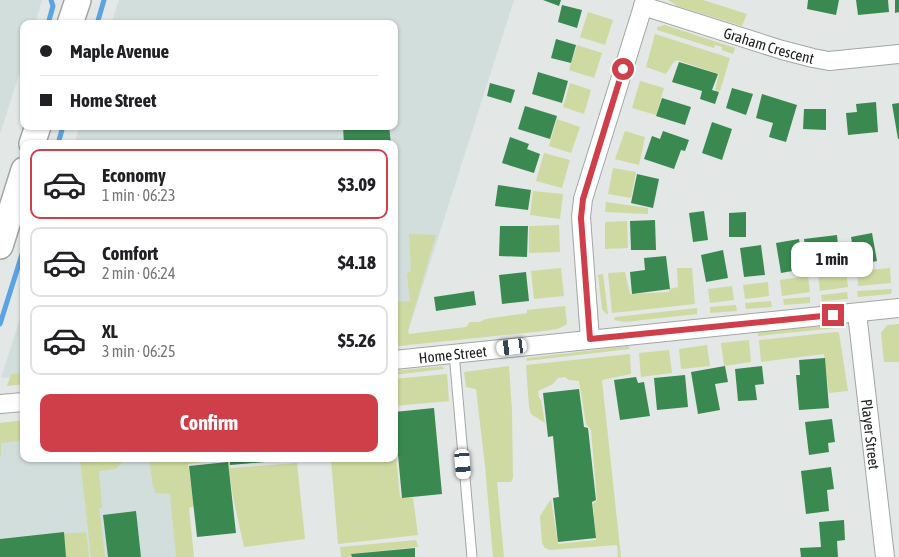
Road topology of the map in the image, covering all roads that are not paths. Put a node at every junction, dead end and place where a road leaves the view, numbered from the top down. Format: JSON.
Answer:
{"nodes":[{"id":1,"x":78,"y":0,"type":"edge"},
{"id":2,"x":644,"y":3,"type":"edge"},
{"id":3,"x":71,"y":20,"type":"edge"},
{"id":4,"x":899,"y":54,"type":"edge"},
{"id":5,"x":20,"y":183,"type":"edge"},
{"id":6,"x":0,"y":246,"type":"edge"},
{"id":7,"x":899,"y":308,"type":"edge"},
{"id":8,"x":857,"y":312,"type":"junction"},
{"id":9,"x":590,"y":339,"type":"junction"},
{"id":10,"x":454,"y":354,"type":"junction"},
{"id":11,"x":398,"y":360,"type":"edge"},
{"id":12,"x":20,"y":402,"type":"edge"},
{"id":13,"x":0,"y":404,"type":"edge"},
{"id":14,"x":472,"y":557,"type":"edge"},
{"id":15,"x":885,"y":557,"type":"edge"}],
"edges":[{"from":1,"to":3,"type":"main road"},
{"from":2,"to":4,"type":"street","name":"Graham Crescent"},
{"from":2,"to":9,"type":"street"},
{"from":5,"to":6,"type":"main road"},
{"from":7,"to":8,"type":"street","name":"Home Street"},
{"from":8,"to":9,"type":"street","name":"Home Street"},
{"from":8,"to":15,"type":"street","name":"Player Street"},
{"from":9,"to":10,"type":"street","name":"Home Street"},
{"from":10,"to":11,"type":"street","name":"Home Street"},
{"from":10,"to":14,"type":"lane"},
{"from":12,"to":13,"type":"street"}]}
